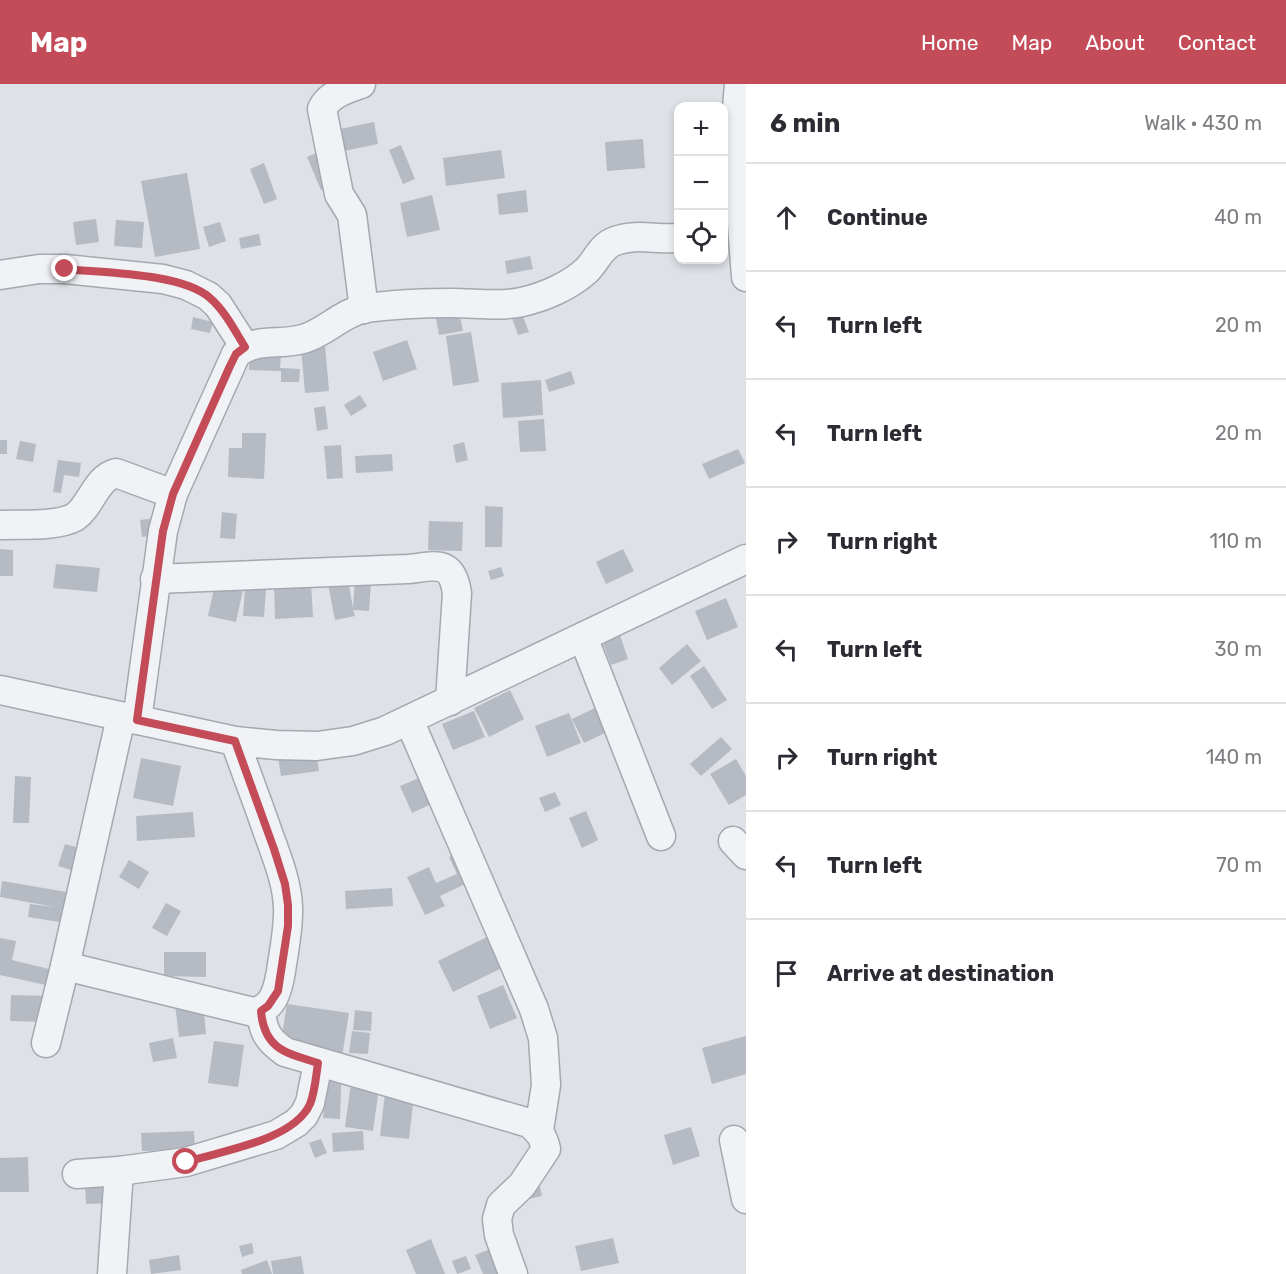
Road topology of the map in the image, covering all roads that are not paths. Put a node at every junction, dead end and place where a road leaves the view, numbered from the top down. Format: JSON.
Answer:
{"nodes":[{"id":1,"x":362,"y":84,"type":"edge"},
{"id":2,"x":739,"y":84,"type":"edge"},
{"id":3,"x":733,"y":234,"type":"edge"},
{"id":4,"x":674,"y":238,"type":"edge"},
{"id":5,"x":0,"y":275,"type":"edge"},
{"id":6,"x":746,"y":277,"type":"edge"},
{"id":7,"x":364,"y":309,"type":"junction"},
{"id":8,"x":245,"y":347,"type":"junction"},
{"id":9,"x":173,"y":494,"type":"junction"},
{"id":10,"x":0,"y":525,"type":"edge"},
{"id":11,"x":746,"y":559,"type":"edge"},
{"id":12,"x":155,"y":579,"type":"junction"},
{"id":13,"x":583,"y":637,"type":"junction"},
{"id":14,"x":0,"y":690,"type":"edge"},
{"id":15,"x":450,"y":700,"type":"junction"},
{"id":16,"x":129,"y":718,"type":"junction"},
{"id":17,"x":409,"y":720,"type":"junction"},
{"id":18,"x":235,"y":741,"type":"junction"},
{"id":19,"x":661,"y":836,"type":"dead end"},
{"id":20,"x":65,"y":966,"type":"junction"},
{"id":21,"x":261,"y":1011,"type":"junction"},
{"id":22,"x":46,"y":1043,"type":"dead end"},
{"id":23,"x":318,"y":1063,"type":"junction"},
{"id":24,"x":539,"y":1130,"type":"junction"},
{"id":25,"x":734,"y":1140,"type":"dead end"},
{"id":26,"x":119,"y":1171,"type":"junction"},
{"id":27,"x":77,"y":1174,"type":"dead end"},
{"id":28,"x":746,"y":1199,"type":"edge"},
{"id":29,"x":112,"y":1274,"type":"edge"},
{"id":30,"x":513,"y":1274,"type":"edge"}],
"edges":[{"from":1,"to":7,"type":"street"},
{"from":2,"to":3,"type":"street"},
{"from":3,"to":6,"type":"street"},
{"from":4,"to":7,"type":"street"},
{"from":5,"to":8,"type":"street"},
{"from":7,"to":8,"type":"street"},
{"from":8,"to":9,"type":"street"},
{"from":9,"to":10,"type":"street"},
{"from":9,"to":12,"type":"street"},
{"from":11,"to":13,"type":"street"},
{"from":12,"to":15,"type":"street"},
{"from":12,"to":16,"type":"street"},
{"from":13,"to":15,"type":"street"},
{"from":13,"to":19,"type":"street"},
{"from":14,"to":16,"type":"street"},
{"from":15,"to":17,"type":"street"},
{"from":16,"to":18,"type":"street"},
{"from":16,"to":20,"type":"street"},
{"from":17,"to":18,"type":"street"},
{"from":17,"to":24,"type":"street"},
{"from":18,"to":21,"type":"street"},
{"from":20,"to":21,"type":"street"},
{"from":20,"to":22,"type":"street"},
{"from":21,"to":23,"type":"street"},
{"from":23,"to":24,"type":"street"},
{"from":23,"to":26,"type":"street"},
{"from":24,"to":30,"type":"street"},
{"from":25,"to":28,"type":"street"},
{"from":26,"to":27,"type":"street"},
{"from":26,"to":29,"type":"street"}]}
